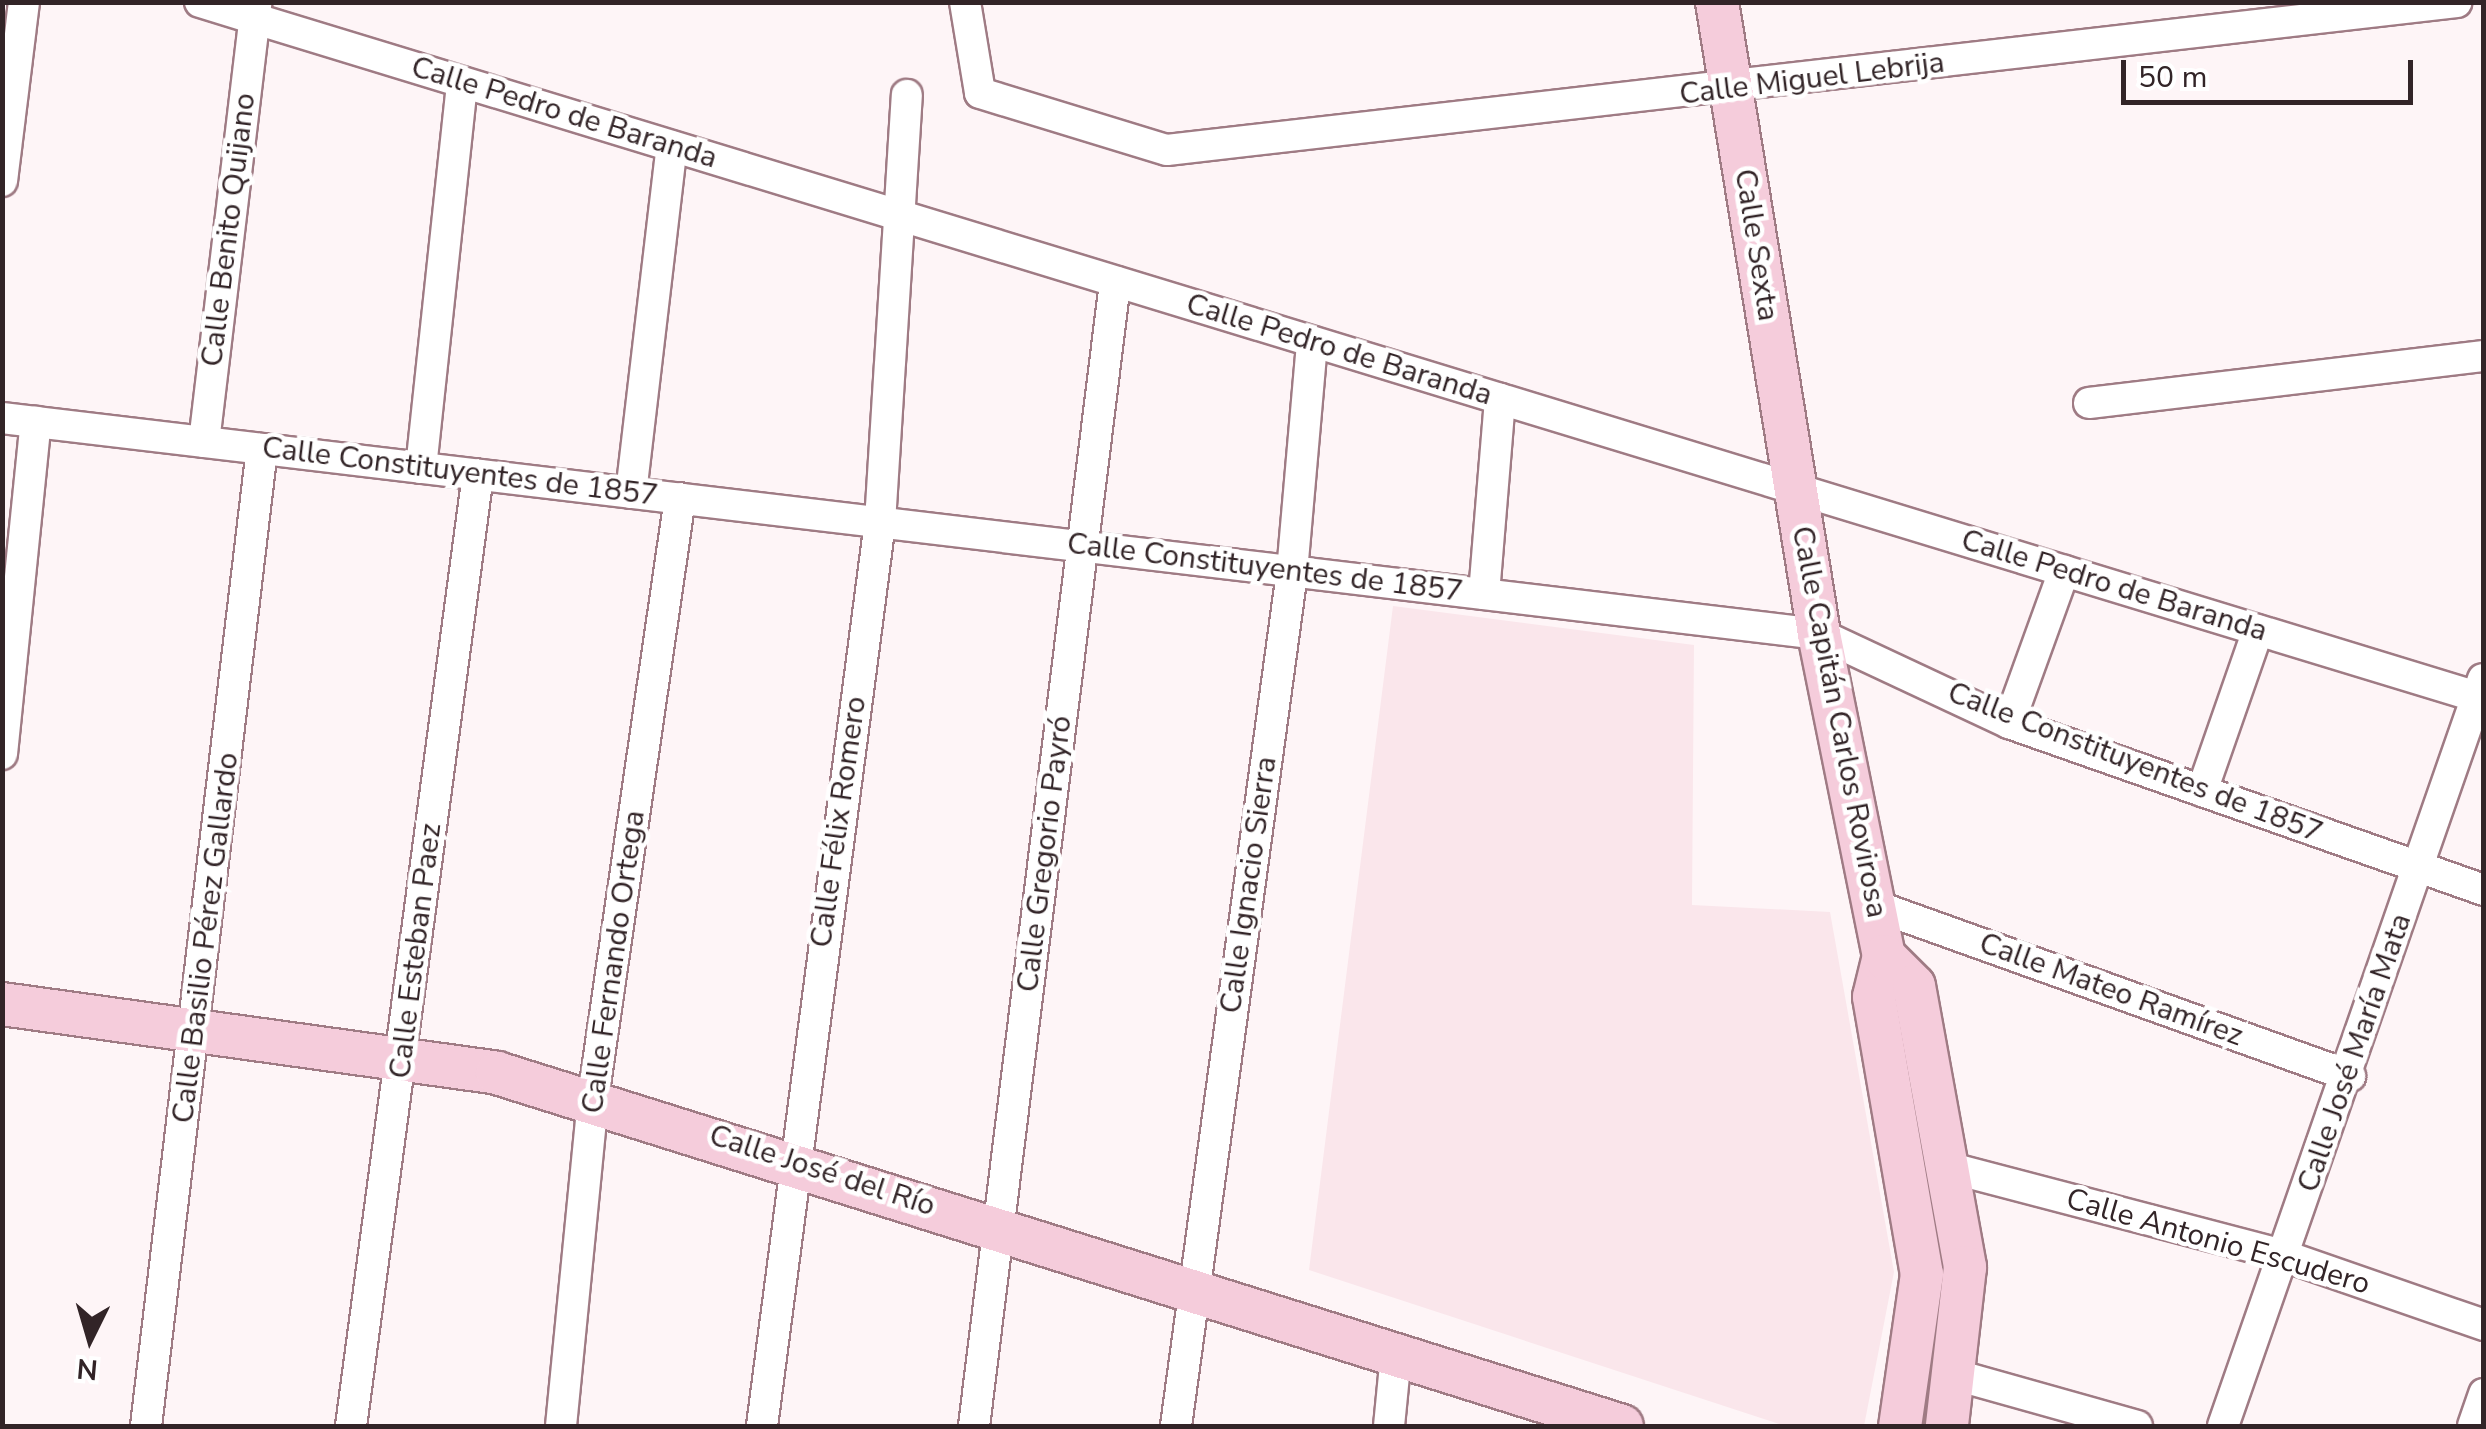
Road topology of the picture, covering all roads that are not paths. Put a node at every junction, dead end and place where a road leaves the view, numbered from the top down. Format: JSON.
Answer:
{"nodes":[{"id":1,"x":24,"y":2,"type":"edge"},
{"id":2,"x":200,"y":2,"type":"edge"},
{"id":3,"x":964,"y":2,"type":"edge"},
{"id":4,"x":1717,"y":2,"type":"edge"},
{"id":5,"x":2456,"y":2,"type":"edge"},
{"id":6,"x":255,"y":11,"type":"edge"},
{"id":7,"x":462,"y":82,"type":"junction"},
{"id":8,"x":1730,"y":90,"type":"junction"},
{"id":9,"x":907,"y":95,"type":"dead end"},
{"id":10,"x":672,"y":146,"type":"junction"},
{"id":11,"x":2,"y":180,"type":"edge"},
{"id":12,"x":897,"y":215,"type":"junction"},
{"id":13,"x":1115,"y":282,"type":"junction"},
{"id":14,"x":1312,"y":342,"type":"junction"},
{"id":15,"x":2484,"y":356,"type":"edge"},
{"id":16,"x":1500,"y":398,"type":"junction"},
{"id":17,"x":2089,"y":402,"type":"dead end"},
{"id":18,"x":2,"y":418,"type":"edge"},
{"id":19,"x":36,"y":422,"type":"junction"},
{"id":20,"x":204,"y":442,"type":"junction"},
{"id":21,"x":262,"y":449,"type":"junction"},
{"id":22,"x":421,"y":468,"type":"junction"},
{"id":23,"x":478,"y":474,"type":"junction"},
{"id":24,"x":1796,"y":488,"type":"junction"},
{"id":25,"x":631,"y":493,"type":"junction"},
{"id":26,"x":680,"y":498,"type":"junction"},
{"id":27,"x":880,"y":522,"type":"junction"},
{"id":28,"x":1082,"y":546,"type":"junction"},
{"id":29,"x":2064,"y":571,"type":"junction"},
{"id":30,"x":1292,"y":572,"type":"junction"},
{"id":31,"x":1484,"y":594,"type":"junction"},
{"id":32,"x":2258,"y":630,"type":"junction"},
{"id":33,"x":1819,"y":634,"type":"junction"},
{"id":34,"x":2481,"y":688,"type":"edge"},
{"id":35,"x":2009,"y":723,"type":"junction"},
{"id":36,"x":2,"y":754,"type":"edge"},
{"id":37,"x":2202,"y":791,"type":"junction"},
{"id":38,"x":2420,"y":868,"type":"junction"},
{"id":39,"x":2484,"y":890,"type":"edge"},
{"id":40,"x":1873,"y":904,"type":"junction"},
{"id":41,"x":1884,"y":956,"type":"junction"},
{"id":42,"x":2,"y":1004,"type":"edge"},
{"id":43,"x":196,"y":1028,"type":"junction"},
{"id":44,"x":403,"y":1055,"type":"junction"},
{"id":45,"x":2350,"y":1076,"type":"junction"},
{"id":46,"x":593,"y":1098,"type":"junction"},
{"id":47,"x":793,"y":1162,"type":"junction"},
{"id":48,"x":1951,"y":1168,"type":"junction"},
{"id":49,"x":1000,"y":1227,"type":"junction"},
{"id":50,"x":2282,"y":1255,"type":"junction"},
{"id":51,"x":1192,"y":1290,"type":"junction"},
{"id":52,"x":2484,"y":1325,"type":"edge"},
{"id":53,"x":1396,"y":1354,"type":"junction"},
{"id":54,"x":1956,"y":1375,"type":"junction"},
{"id":55,"x":2484,"y":1394,"type":"edge"},
{"id":56,"x":146,"y":1426,"type":"edge"},
{"id":57,"x":352,"y":1426,"type":"edge"},
{"id":58,"x":561,"y":1426,"type":"edge"},
{"id":59,"x":762,"y":1426,"type":"edge"},
{"id":60,"x":974,"y":1426,"type":"edge"},
{"id":61,"x":1176,"y":1426,"type":"edge"},
{"id":62,"x":1388,"y":1426,"type":"edge"},
{"id":63,"x":1622,"y":1426,"type":"edge"},
{"id":64,"x":1900,"y":1426,"type":"edge"},
{"id":65,"x":1947,"y":1426,"type":"edge"},
{"id":66,"x":2137,"y":1426,"type":"edge"},
{"id":67,"x":2223,"y":1426,"type":"edge"},
{"id":68,"x":2472,"y":1426,"type":"edge"}],
"edges":[{"from":1,"to":11,"type":"street"},
{"from":2,"to":6,"type":"street","name":"Calle Pedro de Baranda"},
{"from":3,"to":8,"type":"street","name":"Calle Miguel Lebrija"},
{"from":4,"to":8,"type":"street","name":"Calle Sexta"},
{"from":5,"to":8,"type":"street","name":"Calle Miguel Lebrija"},
{"from":6,"to":7,"type":"street","name":"Calle Pedro de Baranda"},
{"from":6,"to":20,"type":"street","name":"Calle Benito Quijano"},
{"from":7,"to":10,"type":"street","name":"Calle Pedro de Baranda"},
{"from":7,"to":22,"type":"street"},
{"from":8,"to":24,"type":"street","name":"Calle Sexta"},
{"from":9,"to":12,"type":"street","name":"Calle Félix Romero"},
{"from":10,"to":12,"type":"street","name":"Calle Pedro de Baranda"},
{"from":10,"to":25,"type":"street"},
{"from":12,"to":13,"type":"street","name":"Calle Pedro de Baranda"},
{"from":12,"to":27,"type":"street","name":"Calle Félix Romero"},
{"from":13,"to":14,"type":"street","name":"Calle Pedro de Baranda"},
{"from":13,"to":28,"type":"street","name":"Calle Gregorio Payró"},
{"from":14,"to":16,"type":"street","name":"Calle Pedro de Baranda"},
{"from":14,"to":30,"type":"street","name":"Calle Ignacio Sierra"},
{"from":15,"to":17,"type":"street"},
{"from":16,"to":24,"type":"street","name":"Calle Pedro de Baranda"},
{"from":16,"to":31,"type":"street"},
{"from":18,"to":19,"type":"street","name":"Calle Constituyentes de 1857"},
{"from":19,"to":20,"type":"street","name":"Calle Constituyentes de 1857"},
{"from":19,"to":36,"type":"street"},
{"from":20,"to":21,"type":"street","name":"Calle Constituyentes de 1857"},
{"from":21,"to":22,"type":"street","name":"Calle Constituyentes de 1857"},
{"from":21,"to":43,"type":"street","name":"Calle Basilio Pérez Gallardo"},
{"from":22,"to":23,"type":"street","name":"Calle Constituyentes de 1857"},
{"from":23,"to":25,"type":"street","name":"Calle Constituyentes de 1857"},
{"from":23,"to":44,"type":"street","name":"Calle Esteban Paez"},
{"from":24,"to":29,"type":"street","name":"Calle Pedro de Baranda"},
{"from":24,"to":33,"type":"street","name":"Calle Capitán Carlos Rovirosa"},
{"from":25,"to":26,"type":"street","name":"Calle Constituyentes de 1857"},
{"from":26,"to":27,"type":"street","name":"Calle Constituyentes de 1857"},
{"from":26,"to":46,"type":"street","name":"Calle Fernando Ortega"},
{"from":27,"to":28,"type":"street","name":"Calle Constituyentes de 1857"},
{"from":27,"to":47,"type":"street","name":"Calle Félix Romero"},
{"from":28,"to":30,"type":"street","name":"Calle Constituyentes de 1857"},
{"from":28,"to":49,"type":"street","name":"Calle Gregorio Payró"},
{"from":29,"to":32,"type":"street","name":"Calle Pedro de Baranda"},
{"from":29,"to":35,"type":"street"},
{"from":30,"to":31,"type":"street","name":"Calle Constituyentes de 1857"},
{"from":30,"to":51,"type":"street","name":"Calle Ignacio Sierra"},
{"from":31,"to":33,"type":"street","name":"Calle Constituyentes de 1857"},
{"from":32,"to":34,"type":"street","name":"Calle Pedro de Baranda"},
{"from":32,"to":37,"type":"street"},
{"from":33,"to":35,"type":"street","name":"Calle Constituyentes de 1857"},
{"from":33,"to":40,"type":"street","name":"Calle Capitán Carlos Rovirosa"},
{"from":34,"to":38,"type":"street","name":"Calle José María Mata"},
{"from":35,"to":37,"type":"street","name":"Calle Constituyentes de 1857"},
{"from":37,"to":38,"type":"street","name":"Calle Constituyentes de 1857"},
{"from":38,"to":39,"type":"street","name":"Calle Constituyentes de 1857"},
{"from":38,"to":45,"type":"street","name":"Calle José María Mata"},
{"from":40,"to":41,"type":"street","name":"Calle Capitán Carlos Rovirosa"},
{"from":40,"to":45,"type":"street","name":"Calle Mateo Ramírez"},
{"from":41,"to":48,"type":"street","name":"Calle Capitán Carlos Rovirosa"},
{"from":41,"to":64,"type":"street","name":"Calle Capitán Carlos Rovirosa"},
{"from":42,"to":43,"type":"street","name":"Calle José del Río"},
{"from":43,"to":44,"type":"street","name":"Calle José del Río"},
{"from":43,"to":56,"type":"street","name":"Calle Basilio Pérez Gallardo"},
{"from":44,"to":46,"type":"street","name":"Calle José del Río"},
{"from":44,"to":57,"type":"street","name":"Calle Esteban Paez"},
{"from":45,"to":50,"type":"street","name":"Calle José María Mata"},
{"from":46,"to":47,"type":"street","name":"Calle José del Río"},
{"from":46,"to":58,"type":"street","name":"Calle Fernando Ortega"},
{"from":47,"to":49,"type":"street","name":"Calle José del Río"},
{"from":47,"to":59,"type":"street","name":"Calle Félix Romero"},
{"from":48,"to":50,"type":"street","name":"Calle Antonio Escudero"},
{"from":48,"to":54,"type":"street","name":"Calle Capitán Carlos Rovirosa"},
{"from":49,"to":51,"type":"street","name":"Calle José del Río"},
{"from":49,"to":60,"type":"street","name":"Calle Gregorio Payró"},
{"from":50,"to":52,"type":"street","name":"Calle Antonio Escudero"},
{"from":50,"to":67,"type":"street","name":"Calle José María Mata"},
{"from":51,"to":53,"type":"street","name":"Calle José del Río"},
{"from":51,"to":61,"type":"street","name":"Calle Ignacio Sierra"},
{"from":53,"to":62,"type":"street"},
{"from":53,"to":63,"type":"street","name":"Calle José del Río"},
{"from":54,"to":65,"type":"street","name":"Calle Capitán Carlos Rovirosa"},
{"from":54,"to":66,"type":"street"},
{"from":55,"to":68,"type":"street"}]}
